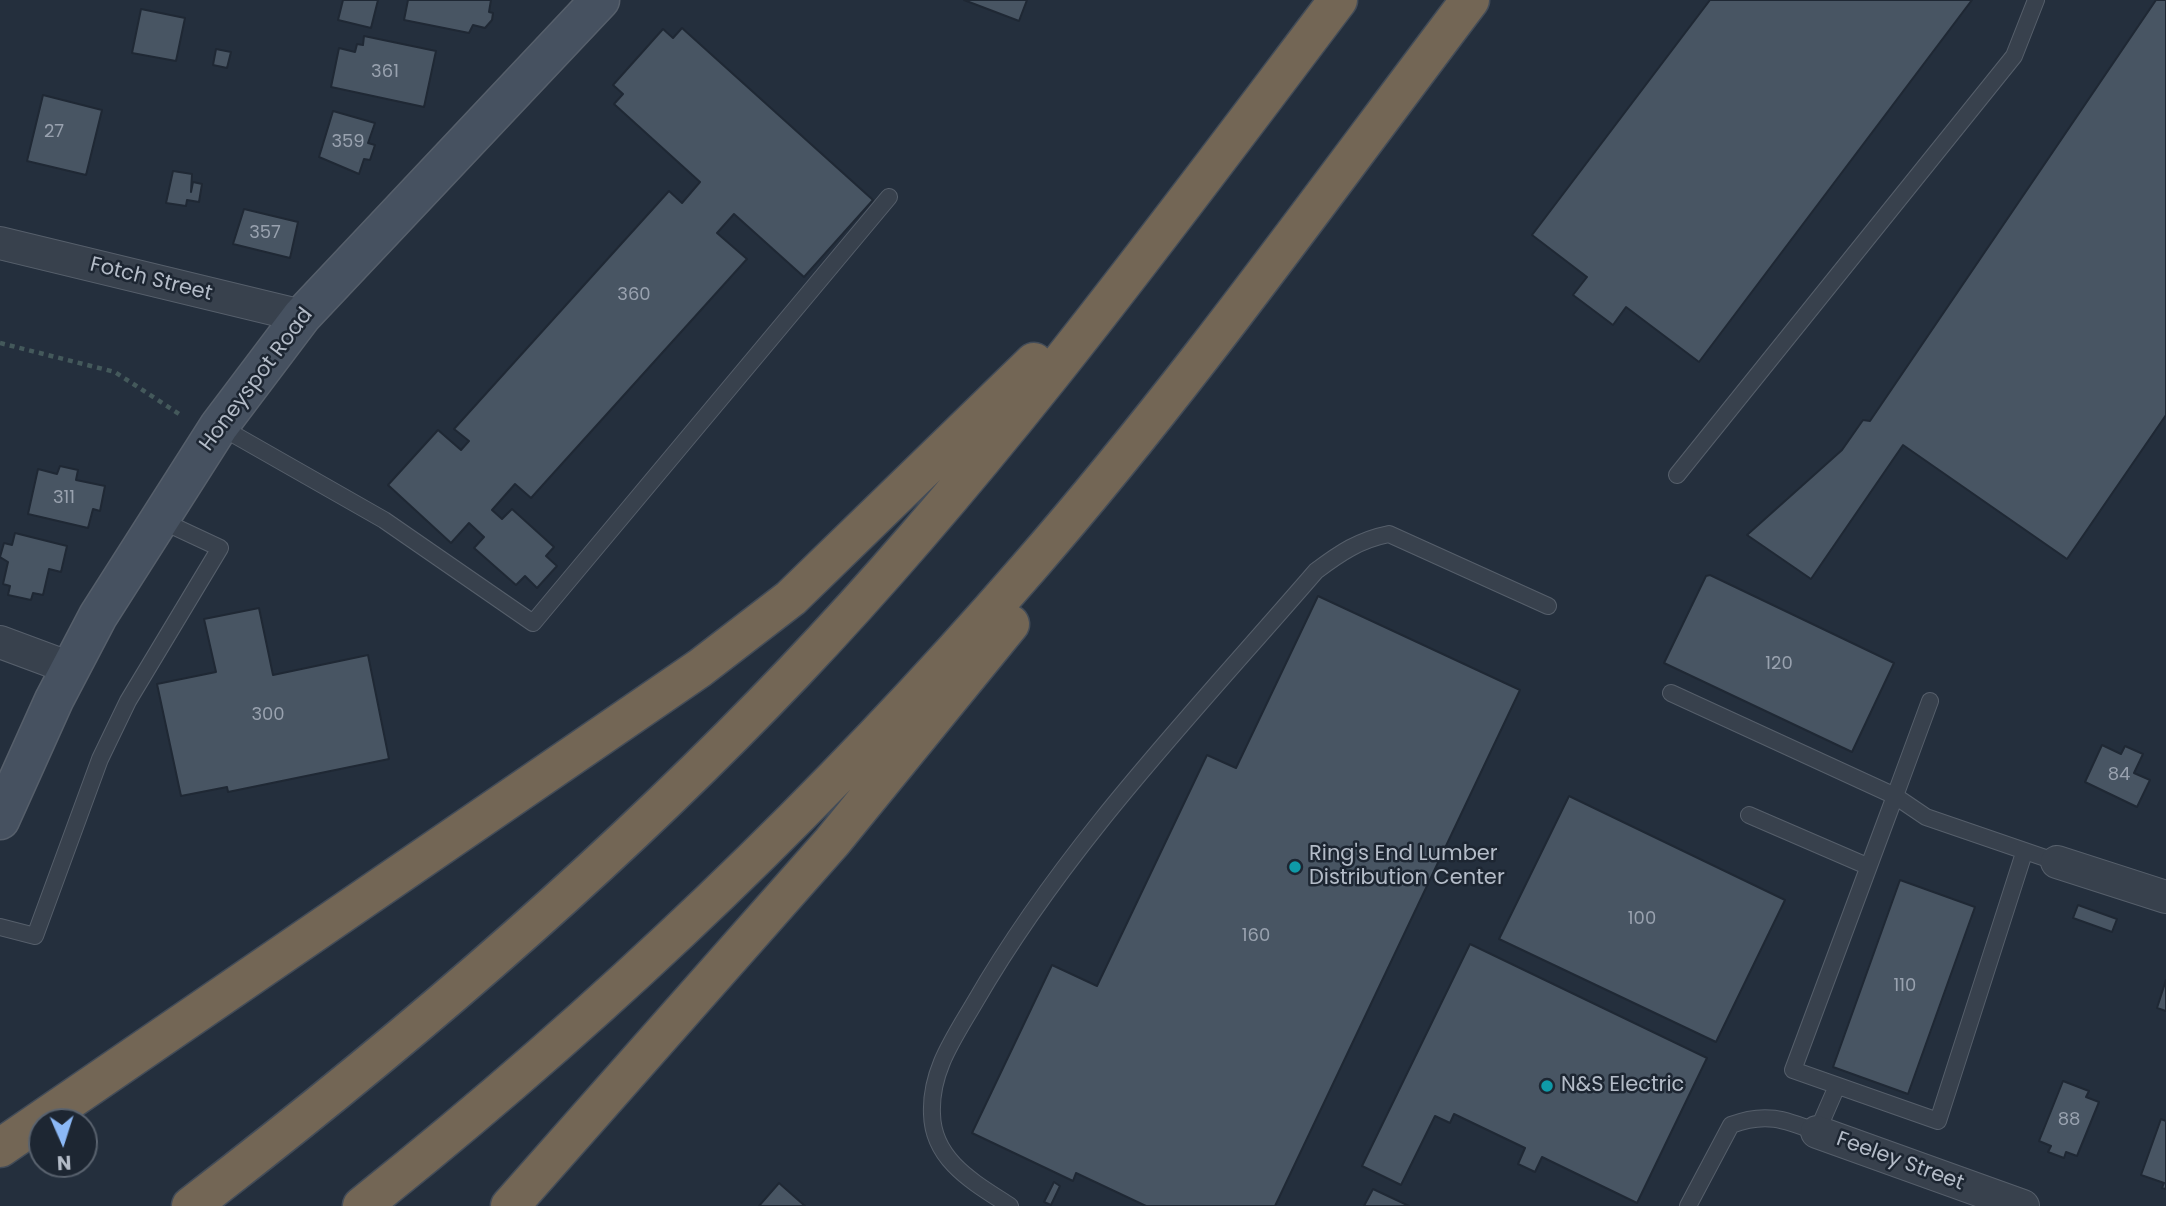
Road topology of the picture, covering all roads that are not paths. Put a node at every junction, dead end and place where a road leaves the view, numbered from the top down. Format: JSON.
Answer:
{"nodes":[{"id":1,"x":600,"y":0,"type":"edge"},
{"id":2,"x":1338,"y":0,"type":"edge"},
{"id":3,"x":1470,"y":0,"type":"edge"},
{"id":4,"x":2036,"y":0,"type":"edge"},
{"id":5,"x":890,"y":197,"type":"dead end"},
{"id":6,"x":0,"y":243,"type":"edge"},
{"id":7,"x":1144,"y":256,"type":"junction"},
{"id":8,"x":302,"y":316,"type":"junction"},
{"id":9,"x":202,"y":422,"type":"junction"},
{"id":10,"x":1117,"y":461,"type":"junction"},
{"id":11,"x":1677,"y":475,"type":"dead end"},
{"id":12,"x":158,"y":519,"type":"junction"},
{"id":13,"x":1548,"y":606,"type":"dead end"},
{"id":14,"x":0,"y":642,"type":"edge"},
{"id":15,"x":70,"y":668,"type":"junction"},
{"id":16,"x":1671,"y":693,"type":"dead end"},
{"id":17,"x":1930,"y":701,"type":"dead end"},
{"id":18,"x":1895,"y":796,"type":"junction"},
{"id":19,"x":1,"y":812,"type":"edge"},
{"id":20,"x":1749,"y":815,"type":"dead end"},
{"id":21,"x":2024,"y":853,"type":"junction"},
{"id":22,"x":2057,"y":862,"type":"joint"},
{"id":23,"x":1867,"y":866,"type":"junction"},
{"id":24,"x":2166,"y":897,"type":"edge"},
{"id":25,"x":0,"y":927,"type":"edge"},
{"id":26,"x":1837,"y":1086,"type":"junction"},
{"id":27,"x":59,"y":1108,"type":"edge"},
{"id":28,"x":28,"y":1120,"type":"edge"},
{"id":29,"x":0,"y":1122,"type":"edge"},
{"id":30,"x":28,"y":1129,"type":"edge"},
{"id":31,"x":1817,"y":1132,"type":"junction"},
{"id":32,"x":0,"y":1148,"type":"edge"},
{"id":33,"x":191,"y":1206,"type":"edge"},
{"id":34,"x":362,"y":1206,"type":"edge"},
{"id":35,"x":510,"y":1206,"type":"edge"},
{"id":36,"x":1010,"y":1206,"type":"edge"},
{"id":37,"x":1688,"y":1206,"type":"edge"},
{"id":38,"x":2024,"y":1206,"type":"edge"}],
"edges":[{"from":1,"to":8,"type":"main road","name":"Honeyspot Road"},
{"from":2,"to":7,"type":"highway"},
{"from":3,"to":10,"type":"highway"},
{"from":4,"to":11,"type":"lane"},
{"from":5,"to":9,"type":"lane"},
{"from":6,"to":8,"type":"street","name":"Fotch Street"},
{"from":7,"to":27,"type":"highway"},
{"from":7,"to":33,"type":"highway"},
{"from":8,"to":9,"type":"main road","name":"Honeyspot Road"},
{"from":9,"to":12,"type":"main road","name":"Honeyspot Road"},
{"from":10,"to":34,"type":"highway"},
{"from":10,"to":35,"type":"highway"},
{"from":12,"to":15,"type":"main road","name":"Honeyspot Road"},
{"from":12,"to":25,"type":"lane"},
{"from":13,"to":36,"type":"lane"},
{"from":14,"to":15,"type":"street"},
{"from":15,"to":19,"type":"main road","name":"Honeyspot Road"},
{"from":16,"to":18,"type":"lane"},
{"from":17,"to":18,"type":"lane"},
{"from":18,"to":21,"type":"lane"},
{"from":18,"to":23,"type":"lane"},
{"from":20,"to":23,"type":"lane"},
{"from":21,"to":22,"type":"lane"},
{"from":21,"to":26,"type":"lane"},
{"from":22,"to":24,"type":"street"},
{"from":23,"to":26,"type":"lane"},
{"from":26,"to":31,"type":"lane"},
{"from":28,"to":29,"type":"highway"},
{"from":30,"to":32,"type":"highway"},
{"from":31,"to":37,"type":"lane"},
{"from":31,"to":38,"type":"street","name":"Feeley Street"}]}
